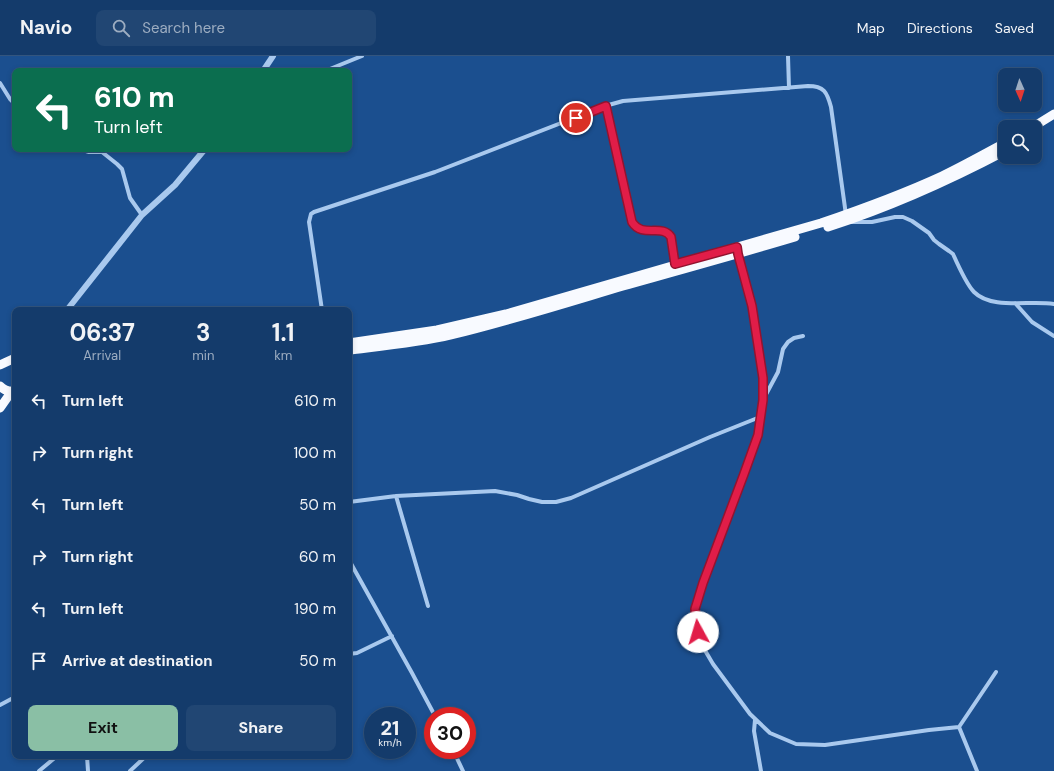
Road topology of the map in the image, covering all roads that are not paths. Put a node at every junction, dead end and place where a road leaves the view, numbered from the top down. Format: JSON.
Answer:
{"nodes":[{"id":1,"x":273,"y":56,"type":"edge"},
{"id":2,"x":362,"y":56,"type":"edge"},
{"id":3,"x":788,"y":56,"type":"edge"},
{"id":4,"x":265,"y":68,"type":"edge"},
{"id":5,"x":332,"y":68,"type":"edge"},
{"id":6,"x":0,"y":83,"type":"edge"},
{"id":7,"x":789,"y":88,"type":"junction"},
{"id":8,"x":12,"y":101,"type":"edge"},
{"id":9,"x":606,"y":106,"type":"junction"},
{"id":10,"x":1054,"y":114,"type":"edge"},
{"id":11,"x":1042,"y":121,"type":"edge"},
{"id":12,"x":1054,"y":121,"type":"edge"},
{"id":13,"x":1042,"y":129,"type":"edge"},
{"id":14,"x":998,"y":150,"type":"edge"},
{"id":15,"x":998,"y":151,"type":"edge"},
{"id":16,"x":89,"y":152,"type":"edge"},
{"id":17,"x":102,"y":152,"type":"edge"},
{"id":18,"x":102,"y":152,"type":"edge"},
{"id":19,"x":202,"y":152,"type":"edge"},
{"id":20,"x":866,"y":214,"type":"junction"},
{"id":21,"x":142,"y":216,"type":"junction"},
{"id":22,"x":846,"y":218,"type":"junction"},
{"id":23,"x":877,"y":221,"type":"junction"},
{"id":24,"x":738,"y":250,"type":"junction"},
{"id":25,"x":675,"y":264,"type":"junction"},
{"id":26,"x":648,"y":276,"type":"junction"},
{"id":27,"x":1015,"y":303,"type":"junction"},
{"id":28,"x":1054,"y":304,"type":"edge"},
{"id":29,"x":69,"y":307,"type":"edge"},
{"id":30,"x":322,"y":307,"type":"edge"},
{"id":31,"x":507,"y":317,"type":"junction"},
{"id":32,"x":803,"y":336,"type":"dead end"},
{"id":33,"x":1054,"y":336,"type":"edge"},
{"id":34,"x":352,"y":343,"type":"edge"},
{"id":35,"x":352,"y":350,"type":"edge"},
{"id":36,"x":12,"y":359,"type":"edge"},
{"id":37,"x":0,"y":365,"type":"edge"},
{"id":38,"x":0,"y":386,"type":"edge"},
{"id":39,"x":12,"y":391,"type":"edge"},
{"id":40,"x":12,"y":393,"type":"edge"},
{"id":41,"x":763,"y":400,"type":"junction"},
{"id":42,"x":0,"y":408,"type":"edge"},
{"id":43,"x":760,"y":417,"type":"junction"},
{"id":44,"x":396,"y":496,"type":"junction"},
{"id":45,"x":352,"y":502,"type":"edge"},
{"id":46,"x":352,"y":565,"type":"edge"},
{"id":47,"x":428,"y":606,"type":"dead end"},
{"id":48,"x":392,"y":636,"type":"junction"},
{"id":49,"x":352,"y":654,"type":"edge"},
{"id":50,"x":996,"y":672,"type":"dead end"},
{"id":51,"x":12,"y":699,"type":"edge"},
{"id":52,"x":0,"y":705,"type":"edge"},
{"id":53,"x":430,"y":707,"type":"edge"},
{"id":54,"x":755,"y":720,"type":"junction"},
{"id":55,"x":959,"y":727,"type":"junction"},
{"id":56,"x":53,"y":759,"type":"edge"},
{"id":57,"x":87,"y":759,"type":"edge"},
{"id":58,"x":143,"y":759,"type":"edge"},
{"id":59,"x":457,"y":759,"type":"edge"},
{"id":60,"x":39,"y":771,"type":"edge"},
{"id":61,"x":88,"y":771,"type":"edge"},
{"id":62,"x":130,"y":771,"type":"edge"},
{"id":63,"x":463,"y":771,"type":"edge"},
{"id":64,"x":761,"y":771,"type":"edge"},
{"id":65,"x":977,"y":771,"type":"edge"}],
"edges":[{"from":1,"to":4,"type":"street"},
{"from":2,"to":5,"type":"street"},
{"from":3,"to":7,"type":"street"},
{"from":6,"to":8,"type":"street"},
{"from":7,"to":9,"type":"street"},
{"from":7,"to":22,"type":"street"},
{"from":9,"to":25,"type":"street"},
{"from":9,"to":30,"type":"street"},
{"from":10,"to":11,"type":"highway"},
{"from":12,"to":13,"type":"highway"},
{"from":14,"to":22,"type":"highway"},
{"from":15,"to":20,"type":"highway"},
{"from":16,"to":17,"type":"street"},
{"from":18,"to":21,"type":"street"},
{"from":19,"to":21,"type":"street"},
{"from":20,"to":22,"type":"highway"},
{"from":20,"to":23,"type":"street"},
{"from":21,"to":29,"type":"street"},
{"from":22,"to":23,"type":"street"},
{"from":22,"to":24,"type":"highway"},
{"from":23,"to":27,"type":"street"},
{"from":24,"to":25,"type":"highway"},
{"from":24,"to":26,"type":"highway"},
{"from":24,"to":41,"type":"street"},
{"from":25,"to":26,"type":"highway"},
{"from":26,"to":31,"type":"highway"},
{"from":27,"to":28,"type":"street"},
{"from":27,"to":33,"type":"street"},
{"from":31,"to":34,"type":"highway"},
{"from":31,"to":35,"type":"highway"},
{"from":32,"to":41,"type":"street"},
{"from":36,"to":37,"type":"highway"},
{"from":38,"to":39,"type":"highway"},
{"from":40,"to":42,"type":"highway"},
{"from":41,"to":43,"type":"street"},
{"from":43,"to":44,"type":"street"},
{"from":43,"to":54,"type":"street"},
{"from":44,"to":45,"type":"street"},
{"from":44,"to":47,"type":"street"},
{"from":46,"to":48,"type":"street"},
{"from":48,"to":49,"type":"street"},
{"from":48,"to":53,"type":"street"},
{"from":50,"to":55,"type":"street"},
{"from":51,"to":52,"type":"street"},
{"from":54,"to":55,"type":"street"},
{"from":54,"to":64,"type":"street"},
{"from":55,"to":65,"type":"street"},
{"from":56,"to":60,"type":"street"},
{"from":57,"to":61,"type":"street"},
{"from":58,"to":62,"type":"street"},
{"from":59,"to":63,"type":"street"}]}
